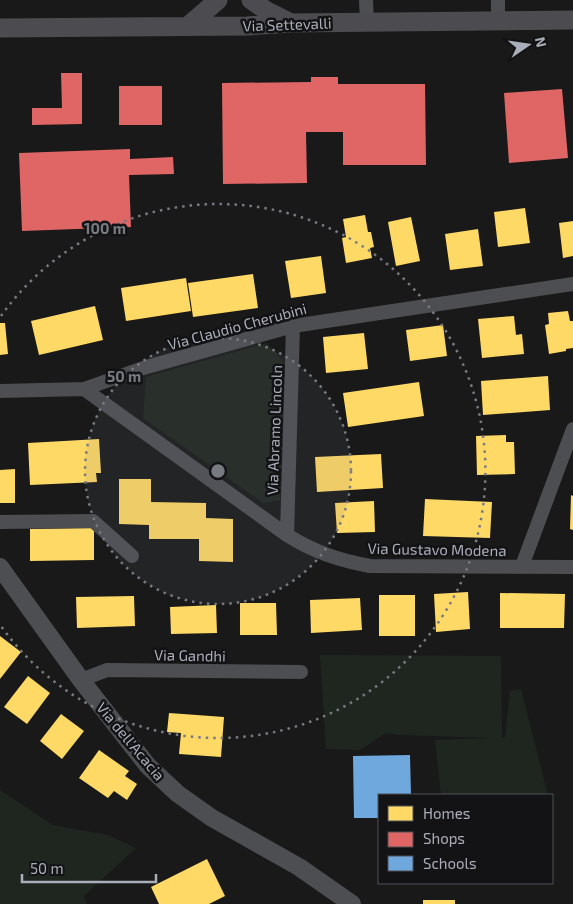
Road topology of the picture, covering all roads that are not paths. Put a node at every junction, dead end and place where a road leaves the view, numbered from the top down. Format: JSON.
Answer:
{"nodes":[{"id":1,"x":218,"y":0,"type":"edge"},
{"id":2,"x":251,"y":0,"type":"edge"},
{"id":3,"x":366,"y":0,"type":"edge"},
{"id":4,"x":498,"y":0,"type":"edge"},
{"id":5,"x":573,"y":20,"type":"edge"},
{"id":6,"x":498,"y":21,"type":"junction"},
{"id":7,"x":366,"y":22,"type":"junction"},
{"id":8,"x":291,"y":23,"type":"junction"},
{"id":9,"x":188,"y":26,"type":"junction"},
{"id":10,"x":0,"y":28,"type":"edge"},
{"id":11,"x":573,"y":284,"type":"edge"},
{"id":12,"x":293,"y":326,"type":"junction"},
{"id":13,"x":84,"y":388,"type":"junction"},
{"id":14,"x":0,"y":391,"type":"edge"},
{"id":15,"x":573,"y":429,"type":"edge"},
{"id":16,"x":0,"y":522,"type":"edge"},
{"id":17,"x":286,"y":535,"type":"junction"},
{"id":18,"x":132,"y":556,"type":"dead end"},
{"id":19,"x":522,"y":566,"type":"junction"},
{"id":20,"x":0,"y":567,"type":"edge"},
{"id":21,"x":573,"y":567,"type":"edge"},
{"id":22,"x":301,"y":672,"type":"dead end"},
{"id":23,"x":81,"y":680,"type":"junction"},
{"id":24,"x":352,"y":904,"type":"edge"}],
"edges":[{"from":1,"to":9,"type":"main road"},
{"from":2,"to":8,"type":"main road"},
{"from":3,"to":7,"type":"street"},
{"from":4,"to":6,"type":"street"},
{"from":5,"to":6,"type":"main road","name":"Via Settevalli"},
{"from":6,"to":7,"type":"main road","name":"Via Settevalli"},
{"from":7,"to":8,"type":"main road","name":"Via Settevalli"},
{"from":8,"to":9,"type":"main road","name":"Via Settevalli"},
{"from":9,"to":10,"type":"main road","name":"Via Settevalli"},
{"from":11,"to":12,"type":"street","name":"Via Claudio Cherubini"},
{"from":12,"to":13,"type":"street","name":"Via Claudio Cherubini"},
{"from":12,"to":17,"type":"street","name":"Via Abramo Lincoln"},
{"from":13,"to":14,"type":"street","name":"Via Claudio Cherubini"},
{"from":13,"to":17,"type":"street","name":"Via Gustavo Modena"},
{"from":15,"to":19,"type":"street"},
{"from":16,"to":18,"type":"street"},
{"from":17,"to":19,"type":"street","name":"Via Gustavo Modena"},
{"from":19,"to":21,"type":"street","name":"Via Gustavo Modena"},
{"from":20,"to":23,"type":"street","name":"Via dell'Acacia"},
{"from":22,"to":23,"type":"street","name":"Via Gandhi"},
{"from":23,"to":24,"type":"street","name":"Via dell'Acacia"}]}
